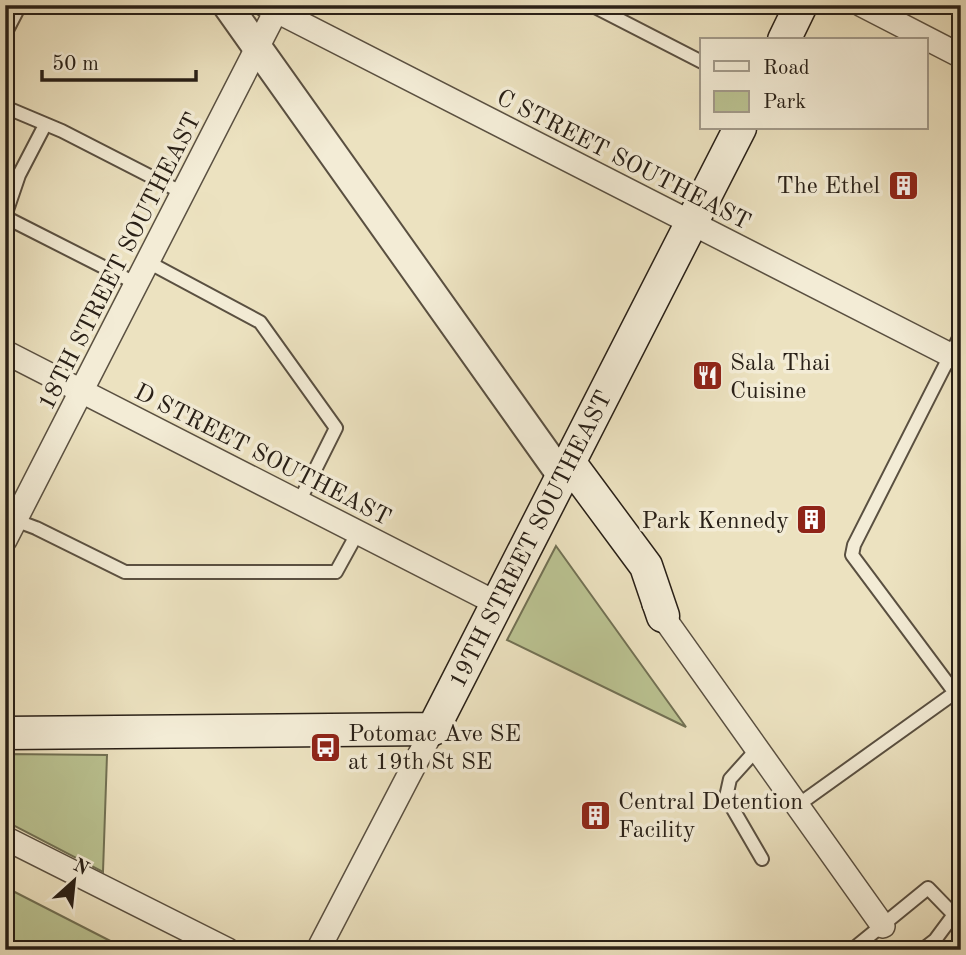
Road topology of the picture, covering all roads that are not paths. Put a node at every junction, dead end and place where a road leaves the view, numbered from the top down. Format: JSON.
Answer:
{"nodes":[{"id":1,"x":20,"y":5,"type":"edge"},
{"id":2,"x":227,"y":5,"type":"edge"},
{"id":3,"x":591,"y":5,"type":"edge"},
{"id":4,"x":802,"y":5,"type":"edge"},
{"id":5,"x":862,"y":5,"type":"edge"},
{"id":6,"x":273,"y":7,"type":"edge"},
{"id":7,"x":5,"y":34,"type":"edge"},
{"id":8,"x":785,"y":38,"type":"edge"},
{"id":9,"x":926,"y":38,"type":"edge"},
{"id":10,"x":928,"y":39,"type":"edge"},
{"id":11,"x":257,"y":48,"type":"junction"},
{"id":12,"x":961,"y":56,"type":"edge"},
{"id":13,"x":700,"y":61,"type":"edge"},
{"id":14,"x":5,"y":107,"type":"edge"},
{"id":15,"x":45,"y":125,"type":"junction"},
{"id":16,"x":739,"y":130,"type":"edge"},
{"id":17,"x":9,"y":188,"type":"edge"},
{"id":18,"x":183,"y":193,"type":"junction"},
{"id":19,"x":5,"y":216,"type":"edge"},
{"id":20,"x":692,"y":223,"type":"junction"},
{"id":21,"x":148,"y":262,"type":"junction"},
{"id":22,"x":137,"y":284,"type":"junction"},
{"id":23,"x":957,"y":349,"type":"edge"},
{"id":24,"x":5,"y":352,"type":"edge"},
{"id":25,"x":82,"y":391,"type":"junction"},
{"id":26,"x":566,"y":469,"type":"junction"},
{"id":27,"x":299,"y":502,"type":"junction"},
{"id":28,"x":9,"y":526,"type":"edge"},
{"id":29,"x":358,"y":532,"type":"junction"},
{"id":30,"x":498,"y":604,"type":"junction"},
{"id":31,"x":663,"y":616,"type":"joint"},
{"id":32,"x":958,"y":690,"type":"edge"},
{"id":33,"x":433,"y":729,"type":"junction"},
{"id":34,"x":5,"y":733,"type":"edge"},
{"id":35,"x":757,"y":749,"type":"junction"},
{"id":36,"x":798,"y":805,"type":"junction"},
{"id":37,"x":5,"y":838,"type":"edge"},
{"id":38,"x":762,"y":859,"type":"dead end"},
{"id":39,"x":958,"y":914,"type":"edge"},
{"id":40,"x":883,"y":926,"type":"junction"},
{"id":41,"x":228,"y":950,"type":"edge"},
{"id":42,"x":318,"y":950,"type":"edge"},
{"id":43,"x":852,"y":950,"type":"edge"},
{"id":44,"x":922,"y":950,"type":"edge"}],
"edges":[{"from":1,"to":7,"type":"lane"},
{"from":2,"to":11,"type":"street"},
{"from":3,"to":13,"type":"lane"},
{"from":4,"to":8,"type":"main road"},
{"from":5,"to":9,"type":"street"},
{"from":6,"to":11,"type":"street","name":"18TH STREET SOUTHEAST"},
{"from":6,"to":20,"type":"street","name":"C STREET SOUTHEAST"},
{"from":10,"to":12,"type":"street"},
{"from":11,"to":18,"type":"street","name":"18TH STREET SOUTHEAST"},
{"from":11,"to":26,"type":"street"},
{"from":14,"to":15,"type":"lane"},
{"from":15,"to":17,"type":"lane"},
{"from":15,"to":18,"type":"lane"},
{"from":16,"to":20,"type":"main road","name":"19TH STREET SOUTHEAST"},
{"from":17,"to":19,"type":"lane"},
{"from":18,"to":21,"type":"street","name":"18TH STREET SOUTHEAST"},
{"from":19,"to":22,"type":"lane"},
{"from":20,"to":23,"type":"street","name":"C STREET SOUTHEAST"},
{"from":20,"to":26,"type":"main road","name":"19TH STREET SOUTHEAST"},
{"from":21,"to":22,"type":"street","name":"18TH STREET SOUTHEAST"},
{"from":21,"to":27,"type":"lane"},
{"from":22,"to":25,"type":"street","name":"18TH STREET SOUTHEAST"},
{"from":23,"to":32,"type":"lane"},
{"from":24,"to":25,"type":"street","name":"D STREET SOUTHEAST"},
{"from":25,"to":27,"type":"street","name":"D STREET SOUTHEAST"},
{"from":25,"to":28,"type":"street","name":"18TH STREET SOUTHEAST"},
{"from":26,"to":30,"type":"main road","name":"19TH STREET SOUTHEAST"},
{"from":26,"to":31,"type":"main road"},
{"from":27,"to":29,"type":"street","name":"D STREET SOUTHEAST"},
{"from":28,"to":29,"type":"lane"},
{"from":29,"to":30,"type":"street","name":"D STREET SOUTHEAST"},
{"from":30,"to":33,"type":"main road","name":"19TH STREET SOUTHEAST"},
{"from":31,"to":35,"type":"street"},
{"from":32,"to":36,"type":"lane"},
{"from":33,"to":34,"type":"main road"},
{"from":33,"to":42,"type":"street","name":"19TH STREET SOUTHEAST"},
{"from":35,"to":36,"type":"street"},
{"from":35,"to":38,"type":"lane"},
{"from":36,"to":40,"type":"street"},
{"from":37,"to":41,"type":"street"},
{"from":39,"to":40,"type":"lane"},
{"from":39,"to":44,"type":"lane"},
{"from":40,"to":43,"type":"lane"}]}
